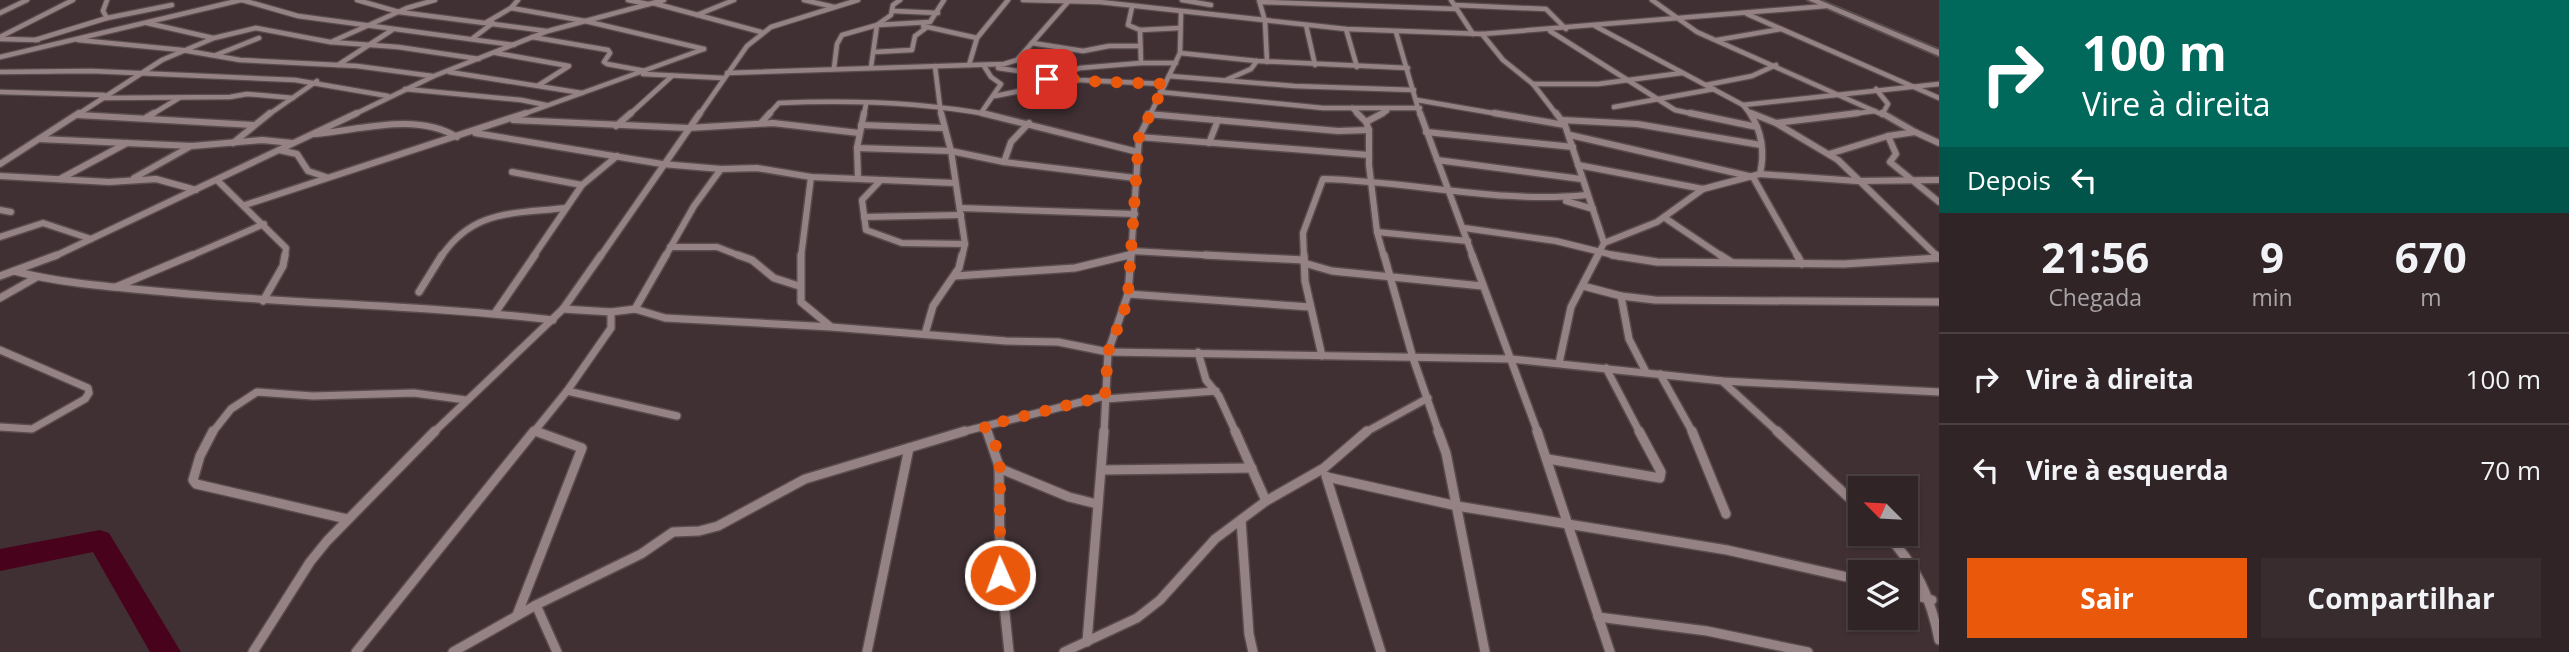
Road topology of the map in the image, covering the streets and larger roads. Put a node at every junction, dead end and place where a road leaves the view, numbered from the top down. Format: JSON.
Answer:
{"nodes":[{"id":1,"x":27,"y":0,"type":"edge"},
{"id":2,"x":74,"y":0,"type":"edge"},
{"id":3,"x":107,"y":0,"type":"edge"},
{"id":4,"x":242,"y":0,"type":"edge"},
{"id":5,"x":357,"y":0,"type":"edge"},
{"id":6,"x":435,"y":0,"type":"edge"},
{"id":7,"x":628,"y":0,"type":"edge"},
{"id":8,"x":664,"y":0,"type":"edge"},
{"id":9,"x":734,"y":0,"type":"edge"},
{"id":10,"x":804,"y":0,"type":"edge"},
{"id":11,"x":858,"y":0,"type":"edge"},
{"id":12,"x":900,"y":0,"type":"edge"},
{"id":13,"x":944,"y":0,"type":"edge"},
{"id":14,"x":1008,"y":0,"type":"edge"},
{"id":15,"x":1023,"y":0,"type":"edge"},
{"id":16,"x":1182,"y":0,"type":"edge"},
{"id":17,"x":1349,"y":0,"type":"edge"},
{"id":18,"x":1652,"y":0,"type":"edge"},
{"id":19,"x":1812,"y":0,"type":"edge"},
{"id":20,"x":520,"y":1,"type":"edge"},
{"id":21,"x":1085,"y":1,"type":"edge"},
{"id":22,"x":1260,"y":1,"type":"edge"},
{"id":23,"x":172,"y":2,"type":"edge"},
{"id":24,"x":1067,"y":3,"type":"junction"},
{"id":25,"x":1211,"y":3,"type":"edge"},
{"id":26,"x":651,"y":4,"type":"junction"},
{"id":27,"x":1356,"y":5,"type":"junction"},
{"id":28,"x":1454,"y":5,"type":"edge"},
{"id":29,"x":1826,"y":6,"type":"junction"},
{"id":30,"x":1132,"y":7,"type":"junction"},
{"id":31,"x":510,"y":8,"type":"junction"},
{"id":32,"x":835,"y":8,"type":"junction"},
{"id":33,"x":894,"y":11,"type":"junction"},
{"id":34,"x":399,"y":12,"type":"junction"},
{"id":35,"x":0,"y":13,"type":"edge"},
{"id":36,"x":938,"y":13,"type":"junction"},
{"id":37,"x":1181,"y":13,"type":"junction"},
{"id":38,"x":1744,"y":13,"type":"junction"},
{"id":39,"x":177,"y":14,"type":"junction"},
{"id":40,"x":697,"y":15,"type":"junction"},
{"id":41,"x":1212,"y":16,"type":"junction"},
{"id":42,"x":107,"y":18,"type":"junction"},
{"id":43,"x":1677,"y":19,"type":"junction"},
{"id":44,"x":585,"y":21,"type":"junction"},
{"id":45,"x":1265,"y":21,"type":"junction"},
{"id":46,"x":144,"y":22,"type":"junction"},
{"id":47,"x":489,"y":22,"type":"junction"},
{"id":48,"x":919,"y":24,"type":"junction"},
{"id":49,"x":877,"y":25,"type":"junction"},
{"id":50,"x":1306,"y":25,"type":"junction"},
{"id":51,"x":363,"y":26,"type":"junction"},
{"id":52,"x":1595,"y":26,"type":"junction"},
{"id":53,"x":926,"y":28,"type":"junction"},
{"id":54,"x":1180,"y":28,"type":"junction"},
{"id":55,"x":1346,"y":29,"type":"junction"},
{"id":56,"x":1566,"y":29,"type":"junction"},
{"id":57,"x":1781,"y":29,"type":"junction"},
{"id":58,"x":393,"y":30,"type":"junction"},
{"id":59,"x":1140,"y":30,"type":"junction"},
{"id":60,"x":548,"y":31,"type":"junction"},
{"id":61,"x":1549,"y":31,"type":"junction"},
{"id":62,"x":761,"y":32,"type":"junction"},
{"id":63,"x":1396,"y":32,"type":"junction"},
{"id":64,"x":1473,"y":34,"type":"junction"},
{"id":65,"x":1482,"y":34,"type":"junction"},
{"id":66,"x":12,"y":36,"type":"junction"},
{"id":67,"x":532,"y":37,"type":"junction"},
{"id":68,"x":2,"y":38,"type":"edge"},
{"id":69,"x":214,"y":38,"type":"junction"},
{"id":70,"x":259,"y":38,"type":"dead end"},
{"id":71,"x":473,"y":38,"type":"junction"},
{"id":72,"x":977,"y":38,"type":"junction"},
{"id":73,"x":36,"y":40,"type":"junction"},
{"id":74,"x":78,"y":40,"type":"junction"},
{"id":75,"x":1717,"y":40,"type":"junction"},
{"id":76,"x":330,"y":42,"type":"junction"},
{"id":77,"x":1032,"y":43,"type":"junction"},
{"id":78,"x":514,"y":45,"type":"junction"},
{"id":79,"x":54,"y":46,"type":"junction"},
{"id":80,"x":369,"y":46,"type":"junction"},
{"id":81,"x":1140,"y":46,"type":"junction"},
{"id":82,"x":0,"y":47,"type":"edge"},
{"id":83,"x":182,"y":50,"type":"junction"},
{"id":84,"x":874,"y":52,"type":"junction"},
{"id":85,"x":1180,"y":52,"type":"junction"},
{"id":86,"x":495,"y":53,"type":"junction"},
{"id":87,"x":1939,"y":53,"type":"edge"},
{"id":88,"x":215,"y":55,"type":"junction"},
{"id":89,"x":0,"y":57,"type":"edge"},
{"id":90,"x":480,"y":59,"type":"junction"},
{"id":91,"x":1257,"y":61,"type":"junction"},
{"id":92,"x":1267,"y":62,"type":"junction"},
{"id":93,"x":1141,"y":63,"type":"junction"},
{"id":94,"x":1176,"y":63,"type":"junction"},
{"id":95,"x":338,"y":65,"type":"junction"},
{"id":96,"x":969,"y":65,"type":"junction"},
{"id":97,"x":1315,"y":65,"type":"junction"},
{"id":98,"x":1776,"y":65,"type":"junction"},
{"id":99,"x":935,"y":66,"type":"junction"},
{"id":100,"x":984,"y":66,"type":"junction"},
{"id":101,"x":871,"y":67,"type":"junction"},
{"id":102,"x":1357,"y":67,"type":"junction"},
{"id":103,"x":834,"y":68,"type":"junction"},
{"id":104,"x":1408,"y":68,"type":"junction"},
{"id":105,"x":646,"y":71,"type":"junction"},
{"id":106,"x":0,"y":72,"type":"edge"},
{"id":107,"x":445,"y":72,"type":"junction"},
{"id":108,"x":1683,"y":73,"type":"junction"},
{"id":109,"x":137,"y":74,"type":"junction"},
{"id":110,"x":639,"y":74,"type":"junction"},
{"id":111,"x":725,"y":75,"type":"junction"},
{"id":112,"x":1055,"y":75,"type":"junction"},
{"id":113,"x":434,"y":76,"type":"junction"},
{"id":114,"x":672,"y":76,"type":"junction"},
{"id":115,"x":1169,"y":76,"type":"junction"},
{"id":116,"x":1626,"y":80,"type":"junction"},
{"id":117,"x":317,"y":81,"type":"junction"},
{"id":118,"x":1224,"y":81,"type":"junction"},
{"id":119,"x":1165,"y":84,"type":"junction"},
{"id":120,"x":1533,"y":84,"type":"junction"},
{"id":121,"x":1939,"y":84,"type":"edge"},
{"id":122,"x":538,"y":85,"type":"junction"},
{"id":123,"x":1705,"y":85,"type":"junction"},
{"id":124,"x":1910,"y":86,"type":"junction"},
{"id":125,"x":404,"y":89,"type":"junction"},
{"id":126,"x":1713,"y":89,"type":"junction"},
{"id":127,"x":1876,"y":89,"type":"junction"},
{"id":128,"x":1414,"y":90,"type":"junction"},
{"id":129,"x":0,"y":92,"type":"edge"},
{"id":130,"x":1160,"y":92,"type":"junction"},
{"id":131,"x":584,"y":93,"type":"junction"},
{"id":132,"x":1842,"y":94,"type":"junction"},
{"id":133,"x":103,"y":96,"type":"junction"},
{"id":134,"x":388,"y":96,"type":"junction"},
{"id":135,"x":995,"y":96,"type":"junction"},
{"id":136,"x":181,"y":97,"type":"junction"},
{"id":137,"x":293,"y":98,"type":"junction"},
{"id":138,"x":1939,"y":98,"type":"edge"},
{"id":139,"x":1660,"y":100,"type":"junction"},
{"id":140,"x":866,"y":104,"type":"junction"},
{"id":141,"x":1418,"y":104,"type":"junction"},
{"id":142,"x":1743,"y":105,"type":"junction"},
{"id":143,"x":548,"y":106,"type":"junction"},
{"id":144,"x":939,"y":107,"type":"junction"},
{"id":145,"x":1614,"y":107,"type":"dead end"},
{"id":146,"x":1352,"y":108,"type":"junction"},
{"id":147,"x":1388,"y":110,"type":"junction"},
{"id":148,"x":1878,"y":112,"type":"junction"},
{"id":149,"x":981,"y":113,"type":"junction"},
{"id":150,"x":1751,"y":113,"type":"junction"},
{"id":151,"x":1148,"y":114,"type":"junction"},
{"id":152,"x":77,"y":115,"type":"junction"},
{"id":153,"x":146,"y":117,"type":"junction"},
{"id":154,"x":509,"y":119,"type":"junction"},
{"id":155,"x":1218,"y":120,"type":"junction"},
{"id":156,"x":1366,"y":122,"type":"junction"},
{"id":157,"x":1564,"y":122,"type":"junction"},
{"id":158,"x":761,"y":123,"type":"junction"},
{"id":159,"x":1029,"y":123,"type":"junction"},
{"id":160,"x":1776,"y":123,"type":"junction"},
{"id":161,"x":253,"y":125,"type":"junction"},
{"id":162,"x":861,"y":125,"type":"junction"},
{"id":163,"x":616,"y":126,"type":"junction"},
{"id":164,"x":1757,"y":127,"type":"junction"},
{"id":165,"x":688,"y":128,"type":"junction"},
{"id":166,"x":943,"y":128,"type":"junction"},
{"id":167,"x":1369,"y":130,"type":"junction"},
{"id":168,"x":472,"y":132,"type":"junction"},
{"id":169,"x":1426,"y":132,"type":"junction"},
{"id":170,"x":1915,"y":132,"type":"junction"},
{"id":171,"x":859,"y":133,"type":"junction"},
{"id":172,"x":311,"y":134,"type":"junction"},
{"id":173,"x":1570,"y":135,"type":"junction"},
{"id":174,"x":1888,"y":136,"type":"junction"},
{"id":175,"x":457,"y":137,"type":"junction"},
{"id":176,"x":1139,"y":137,"type":"junction"},
{"id":177,"x":38,"y":139,"type":"junction"},
{"id":178,"x":1939,"y":142,"type":"edge"},
{"id":179,"x":127,"y":143,"type":"junction"},
{"id":180,"x":1209,"y":143,"type":"junction"},
{"id":181,"x":233,"y":144,"type":"junction"},
{"id":182,"x":292,"y":144,"type":"junction"},
{"id":183,"x":1761,"y":145,"type":"junction"},
{"id":184,"x":192,"y":146,"type":"junction"},
{"id":185,"x":857,"y":148,"type":"junction"},
{"id":186,"x":1573,"y":148,"type":"junction"},
{"id":187,"x":278,"y":150,"type":"junction"},
{"id":188,"x":951,"y":151,"type":"junction"},
{"id":189,"x":1138,"y":152,"type":"junction"},
{"id":190,"x":0,"y":154,"type":"edge"},
{"id":191,"x":15,"y":154,"type":"junction"},
{"id":192,"x":1829,"y":154,"type":"junction"},
{"id":193,"x":1369,"y":155,"type":"junction"},
{"id":194,"x":617,"y":156,"type":"junction"},
{"id":195,"x":1437,"y":160,"type":"junction"},
{"id":196,"x":1004,"y":162,"type":"junction"},
{"id":197,"x":0,"y":164,"type":"edge"},
{"id":198,"x":662,"y":164,"type":"junction"},
{"id":199,"x":1578,"y":164,"type":"junction"},
{"id":200,"x":721,"y":169,"type":"junction"},
{"id":201,"x":512,"y":172,"type":"dead end"},
{"id":202,"x":1757,"y":175,"type":"junction"},
{"id":203,"x":0,"y":176,"type":"edge"},
{"id":204,"x":327,"y":177,"type":"junction"},
{"id":205,"x":811,"y":177,"type":"junction"},
{"id":206,"x":858,"y":178,"type":"junction"},
{"id":207,"x":1135,"y":178,"type":"junction"},
{"id":208,"x":1581,"y":179,"type":"junction"},
{"id":209,"x":60,"y":180,"type":"junction"},
{"id":210,"x":131,"y":180,"type":"junction"},
{"id":211,"x":217,"y":180,"type":"junction"},
{"id":212,"x":1370,"y":180,"type":"junction"},
{"id":213,"x":1912,"y":180,"type":"junction"},
{"id":214,"x":1939,"y":180,"type":"edge"},
{"id":215,"x":880,"y":181,"type":"junction"},
{"id":216,"x":1857,"y":181,"type":"junction"},
{"id":217,"x":954,"y":183,"type":"junction"},
{"id":218,"x":582,"y":185,"type":"junction"},
{"id":219,"x":1446,"y":188,"type":"junction"},
{"id":220,"x":1703,"y":189,"type":"junction"},
{"id":221,"x":196,"y":190,"type":"junction"},
{"id":222,"x":1586,"y":195,"type":"junction"},
{"id":223,"x":1562,"y":200,"type":"junction"},
{"id":224,"x":1939,"y":202,"type":"edge"},
{"id":225,"x":245,"y":205,"type":"junction"},
{"id":226,"x":565,"y":208,"type":"junction"},
{"id":227,"x":1593,"y":209,"type":"junction"},
{"id":228,"x":0,"y":210,"type":"edge"},
{"id":229,"x":11,"y":212,"type":"dead end"},
{"id":230,"x":960,"y":212,"type":"junction"},
{"id":231,"x":1135,"y":214,"type":"junction"},
{"id":232,"x":864,"y":217,"type":"junction"},
{"id":233,"x":1665,"y":218,"type":"junction"},
{"id":234,"x":264,"y":224,"type":"junction"},
{"id":235,"x":1464,"y":228,"type":"junction"},
{"id":236,"x":1377,"y":232,"type":"junction"},
{"id":237,"x":0,"y":237,"type":"edge"},
{"id":238,"x":92,"y":239,"type":"junction"},
{"id":239,"x":1468,"y":241,"type":"junction"},
{"id":240,"x":965,"y":244,"type":"junction"},
{"id":241,"x":670,"y":247,"type":"junction"},
{"id":242,"x":1602,"y":247,"type":"junction"},
{"id":243,"x":1132,"y":253,"type":"junction"},
{"id":244,"x":1939,"y":258,"type":"edge"},
{"id":245,"x":1304,"y":261,"type":"junction"},
{"id":246,"x":1732,"y":262,"type":"junction"},
{"id":247,"x":1802,"y":264,"type":"junction"},
{"id":248,"x":13,"y":271,"type":"junction"},
{"id":249,"x":1389,"y":275,"type":"junction"},
{"id":250,"x":0,"y":276,"type":"edge"},
{"id":251,"x":954,"y":276,"type":"junction"},
{"id":252,"x":37,"y":277,"type":"junction"},
{"id":253,"x":1583,"y":285,"type":"junction"},
{"id":254,"x":799,"y":286,"type":"junction"},
{"id":255,"x":1482,"y":286,"type":"junction"},
{"id":256,"x":116,"y":287,"type":"junction"},
{"id":257,"x":419,"y":292,"type":"dead end"},
{"id":258,"x":1128,"y":294,"type":"junction"},
{"id":259,"x":1621,"y":296,"type":"junction"},
{"id":260,"x":0,"y":298,"type":"edge"},
{"id":261,"x":263,"y":301,"type":"junction"},
{"id":262,"x":1939,"y":302,"type":"edge"},
{"id":263,"x":1310,"y":307,"type":"junction"},
{"id":264,"x":563,"y":309,"type":"junction"},
{"id":265,"x":635,"y":309,"type":"junction"},
{"id":266,"x":611,"y":312,"type":"junction"},
{"id":267,"x":495,"y":313,"type":"junction"},
{"id":268,"x":552,"y":320,"type":"junction"},
{"id":269,"x":831,"y":327,"type":"junction"},
{"id":270,"x":925,"y":334,"type":"junction"},
{"id":271,"x":0,"y":349,"type":"edge"},
{"id":272,"x":1108,"y":352,"type":"junction"},
{"id":273,"x":1198,"y":352,"type":"junction"},
{"id":274,"x":1322,"y":356,"type":"junction"},
{"id":275,"x":1413,"y":358,"type":"junction"},
{"id":276,"x":1511,"y":359,"type":"junction"},
{"id":277,"x":1559,"y":363,"type":"junction"},
{"id":278,"x":1606,"y":368,"type":"junction"},
{"id":279,"x":1646,"y":372,"type":"junction"},
{"id":280,"x":1660,"y":374,"type":"junction"},
{"id":281,"x":1722,"y":381,"type":"junction"},
{"id":282,"x":567,"y":391,"type":"junction"},
{"id":283,"x":1216,"y":391,"type":"junction"},
{"id":284,"x":1939,"y":391,"type":"edge"},
{"id":285,"x":1105,"y":398,"type":"junction"},
{"id":286,"x":1428,"y":398,"type":"junction"},
{"id":287,"x":466,"y":400,"type":"junction"},
{"id":288,"x":677,"y":416,"type":"dead end"},
{"id":289,"x":984,"y":426,"type":"junction"},
{"id":290,"x":0,"y":427,"type":"edge"},
{"id":291,"x":534,"y":431,"type":"junction"},
{"id":292,"x":909,"y":448,"type":"junction"},
{"id":293,"x":1548,"y":459,"type":"junction"},
{"id":294,"x":1000,"y":468,"type":"junction"},
{"id":295,"x":1252,"y":468,"type":"junction"},
{"id":296,"x":1102,"y":470,"type":"junction"},
{"id":297,"x":1325,"y":472,"type":"junction"},
{"id":298,"x":1848,"y":497,"type":"edge"},
{"id":299,"x":1266,"y":501,"type":"junction"},
{"id":300,"x":1097,"y":504,"type":"junction"},
{"id":301,"x":1457,"y":506,"type":"junction"},
{"id":302,"x":1726,"y":514,"type":"dead end"},
{"id":303,"x":347,"y":519,"type":"junction"},
{"id":304,"x":1241,"y":520,"type":"junction"},
{"id":305,"x":1567,"y":526,"type":"junction"},
{"id":306,"x":1896,"y":546,"type":"edge"},
{"id":307,"x":1848,"y":577,"type":"edge"},
{"id":308,"x":1918,"y":596,"type":"edge"},
{"id":309,"x":1932,"y":600,"type":"junction"},
{"id":310,"x":536,"y":605,"type":"junction"},
{"id":311,"x":516,"y":616,"type":"junction"},
{"id":312,"x":1598,"y":617,"type":"junction"},
{"id":313,"x":1939,"y":640,"type":"edge"},
{"id":314,"x":1087,"y":642,"type":"junction"},
{"id":315,"x":253,"y":652,"type":"edge"},
{"id":316,"x":356,"y":652,"type":"edge"},
{"id":317,"x":453,"y":652,"type":"edge"},
{"id":318,"x":557,"y":652,"type":"edge"},
{"id":319,"x":867,"y":652,"type":"edge"},
{"id":320,"x":1009,"y":652,"type":"edge"},
{"id":321,"x":1064,"y":652,"type":"edge"},
{"id":322,"x":1253,"y":652,"type":"edge"},
{"id":323,"x":1381,"y":652,"type":"edge"},
{"id":324,"x":1485,"y":652,"type":"edge"},
{"id":325,"x":1610,"y":652,"type":"edge"},
{"id":326,"x":1808,"y":652,"type":"edge"}],
"edges":[{"from":1,"to":35,"type":"street"},
{"from":2,"to":66,"type":"street"},
{"from":3,"to":42,"type":"street"},
{"from":4,"to":39,"type":"street"},
{"from":4,"to":51,"type":"street"},
{"from":5,"to":34,"type":"street"},
{"from":6,"to":34,"type":"street"},
{"from":7,"to":26,"type":"street"},
{"from":8,"to":26,"type":"street"},
{"from":9,"to":40,"type":"street"},
{"from":10,"to":32,"type":"street"},
{"from":11,"to":32,"type":"street"},
{"from":12,"to":33,"type":"street"},
{"from":13,"to":36,"type":"street"},
{"from":14,"to":72,"type":"street"},
{"from":15,"to":24,"type":"street"},
{"from":16,"to":25,"type":"street"},
{"from":17,"to":27,"type":"street"},
{"from":18,"to":43,"type":"street"},
{"from":19,"to":29,"type":"street"},
{"from":20,"to":31,"type":"street"},
{"from":21,"to":24,"type":"street"},
{"from":21,"to":30,"type":"street"},
{"from":22,"to":27,"type":"street"},
{"from":22,"to":45,"type":"street"},
{"from":23,"to":39,"type":"street"},
{"from":23,"to":42,"type":"street"},
{"from":24,"to":77,"type":"street"},
{"from":25,"to":41,"type":"street"},
{"from":26,"to":40,"type":"street"},
{"from":26,"to":44,"type":"street"},
{"from":27,"to":28,"type":"street"},
{"from":28,"to":56,"type":"street"},
{"from":28,"to":64,"type":"street"},
{"from":29,"to":38,"type":"street"},
{"from":29,"to":87,"type":"street"},
{"from":30,"to":37,"type":"street"},
{"from":30,"to":59,"type":"street"},
{"from":31,"to":44,"type":"street"},
{"from":31,"to":47,"type":"street"},
{"from":32,"to":62,"type":"street"},
{"from":33,"to":36,"type":"street"},
{"from":33,"to":49,"type":"street"},
{"from":34,"to":47,"type":"street"},
{"from":34,"to":51,"type":"street"},
{"from":36,"to":48,"type":"street"},
{"from":37,"to":41,"type":"street"},
{"from":37,"to":54,"type":"street"},
{"from":38,"to":43,"type":"street"},
{"from":38,"to":57,"type":"street"},
{"from":39,"to":46,"type":"street"},
{"from":40,"to":62,"type":"street"},
{"from":41,"to":45,"type":"street"},
{"from":42,"to":73,"type":"street"},
{"from":43,"to":52,"type":"street"},
{"from":43,"to":75,"type":"street"},
{"from":44,"to":60,"type":"street"},
{"from":44,"to":105,"type":"street"},
{"from":45,"to":50,"type":"street"},
{"from":45,"to":92,"type":"street"},
{"from":46,"to":69,"type":"street"},
{"from":46,"to":74,"type":"street"},
{"from":47,"to":60,"type":"street"},
{"from":47,"to":71,"type":"street"},
{"from":48,"to":49,"type":"street"},
{"from":48,"to":53,"type":"street"},
{"from":49,"to":84,"type":"street"},
{"from":49,"to":103,"type":"street"},
{"from":50,"to":55,"type":"street"},
{"from":50,"to":97,"type":"street"},
{"from":51,"to":58,"type":"street"},
{"from":51,"to":76,"type":"street"},
{"from":52,"to":56,"type":"street"},
{"from":52,"to":108,"type":"street"},
{"from":53,"to":72,"type":"street"},
{"from":53,"to":84,"type":"street"},
{"from":54,"to":59,"type":"street"},
{"from":54,"to":85,"type":"street"},
{"from":55,"to":63,"type":"street"},
{"from":55,"to":102,"type":"street"},
{"from":56,"to":61,"type":"street"},
{"from":57,"to":75,"type":"street"},
{"from":57,"to":124,"type":"street"},
{"from":58,"to":71,"type":"street"},
{"from":58,"to":80,"type":"street"},
{"from":59,"to":81,"type":"street"},
{"from":60,"to":67,"type":"street"},
{"from":61,"to":65,"type":"street"},
{"from":61,"to":116,"type":"street"},
{"from":62,"to":111,"type":"street"},
{"from":63,"to":64,"type":"street"},
{"from":63,"to":104,"type":"street"},
{"from":64,"to":65,"type":"street"},
{"from":65,"to":120,"type":"street"},
{"from":66,"to":68,"type":"street"},
{"from":66,"to":73,"type":"street"},
{"from":66,"to":82,"type":"street"},
{"from":67,"to":78,"type":"street"},
{"from":67,"to":105,"type":"street"},
{"from":69,"to":76,"type":"street"},
{"from":69,"to":83,"type":"street"},
{"from":70,"to":88,"type":"street"},
{"from":71,"to":78,"type":"street"},
{"from":72,"to":96,"type":"street"},
{"from":73,"to":79,"type":"street"},
{"from":74,"to":79,"type":"street"},
{"from":74,"to":83,"type":"street"},
{"from":75,"to":98,"type":"street"},
{"from":76,"to":80,"type":"street"},
{"from":77,"to":81,"type":"street"},
{"from":77,"to":100,"type":"street"},
{"from":78,"to":86,"type":"street"},
{"from":79,"to":89,"type":"street"},
{"from":80,"to":90,"type":"street"},
{"from":80,"to":95,"type":"street"},
{"from":81,"to":93,"type":"street"},
{"from":83,"to":88,"type":"street"},
{"from":83,"to":109,"type":"street"},
{"from":84,"to":101,"type":"street"},
{"from":85,"to":91,"type":"street"},
{"from":85,"to":94,"type":"street"},
{"from":86,"to":90,"type":"street"},
{"from":86,"to":122,"type":"street"},
{"from":88,"to":95,"type":"street"},
{"from":90,"to":107,"type":"street"},
{"from":91,"to":92,"type":"street"},
{"from":91,"to":118,"type":"street"},
{"from":92,"to":97,"type":"street"},
{"from":93,"to":94,"type":"street"},
{"from":93,"to":112,"type":"street"},
{"from":94,"to":115,"type":"street"},
{"from":95,"to":113,"type":"street"},
{"from":96,"to":99,"type":"street"},
{"from":96,"to":100,"type":"street"},
{"from":97,"to":102,"type":"street"},
{"from":98,"to":123,"type":"street"},
{"from":98,"to":132,"type":"street"},
{"from":99,"to":101,"type":"street"},
{"from":99,"to":144,"type":"street"},
{"from":100,"to":112,"type":"street"},
{"from":100,"to":135,"type":"street"},
{"from":101,"to":103,"type":"street"},
{"from":102,"to":104,"type":"street"},
{"from":103,"to":111,"type":"street"},
{"from":104,"to":128,"type":"street"},
{"from":105,"to":110,"type":"street"},
{"from":106,"to":109,"type":"street"},
{"from":107,"to":113,"type":"street"},
{"from":107,"to":122,"type":"street"},
{"from":108,"to":116,"type":"street"},
{"from":108,"to":123,"type":"street"},
{"from":109,"to":117,"type":"street"},
{"from":109,"to":133,"type":"street"},
{"from":110,"to":114,"type":"street"},
{"from":110,"to":131,"type":"street"},
{"from":111,"to":114,"type":"street"},
{"from":111,"to":165,"type":"street"},
{"from":112,"to":119,"type":"street"},
{"from":112,"to":135,"type":"street"},
{"from":113,"to":125,"type":"street"},
{"from":114,"to":163,"type":"street"},
{"from":115,"to":118,"type":"street"},
{"from":115,"to":119,"type":"street"},
{"from":116,"to":120,"type":"street"},
{"from":116,"to":139,"type":"street"},
{"from":117,"to":134,"type":"street"},
{"from":117,"to":137,"type":"street"},
{"from":118,"to":128,"type":"street"},
{"from":119,"to":130,"type":"street"},
{"from":120,"to":157,"type":"street"},
{"from":121,"to":124,"type":"street"},
{"from":122,"to":131,"type":"street"},
{"from":123,"to":126,"type":"street"},
{"from":124,"to":127,"type":"street"},
{"from":124,"to":138,"type":"street"},
{"from":125,"to":134,"type":"street"},
{"from":125,"to":143,"type":"street"},
{"from":126,"to":139,"type":"street"},
{"from":126,"to":142,"type":"street"},
{"from":127,"to":132,"type":"street"},
{"from":127,"to":148,"type":"street"},
{"from":128,"to":141,"type":"street"},
{"from":129,"to":133,"type":"street"},
{"from":130,"to":146,"type":"street"},
{"from":130,"to":151,"type":"street"},
{"from":131,"to":143,"type":"street"},
{"from":132,"to":142,"type":"street"},
{"from":132,"to":148,"type":"street"},
{"from":133,"to":136,"type":"street"},
{"from":133,"to":152,"type":"street"},
{"from":134,"to":172,"type":"street"},
{"from":135,"to":149,"type":"street"},
{"from":136,"to":137,"type":"street"},
{"from":136,"to":153,"type":"street"},
{"from":137,"to":161,"type":"street"},
{"from":139,"to":145,"type":"street"},
{"from":139,"to":164,"type":"street"},
{"from":140,"to":144,"type":"street"},
{"from":140,"to":158,"type":"street"},
{"from":140,"to":162,"type":"street"},
{"from":141,"to":147,"type":"street"},
{"from":141,"to":157,"type":"street"},
{"from":141,"to":169,"type":"street"},
{"from":142,"to":150,"type":"street"},
{"from":143,"to":154,"type":"street"},
{"from":144,"to":149,"type":"street"},
{"from":144,"to":166,"type":"street"},
{"from":146,"to":147,"type":"street"},
{"from":146,"to":156,"type":"street"},
{"from":147,"to":156,"type":"street"},
{"from":148,"to":160,"type":"street"},
{"from":148,"to":170,"type":"street"},
{"from":149,"to":159,"type":"street"},
{"from":150,"to":160,"type":"street"},
{"from":150,"to":164,"type":"street"},
{"from":151,"to":155,"type":"street"},
{"from":151,"to":176,"type":"street"},
{"from":152,"to":153,"type":"street"},
{"from":152,"to":177,"type":"street"},
{"from":153,"to":161,"type":"street"},
{"from":154,"to":163,"type":"street"},
{"from":154,"to":168,"type":"street"},
{"from":155,"to":167,"type":"street"},
{"from":155,"to":180,"type":"street"},
{"from":156,"to":167,"type":"street"},
{"from":157,"to":173,"type":"street"},
{"from":157,"to":183,"type":"street"},
{"from":158,"to":165,"type":"street"},
{"from":158,"to":171,"type":"street"},
{"from":159,"to":189,"type":"street"},
{"from":159,"to":196,"type":"street"},
{"from":160,"to":192,"type":"street"},
{"from":161,"to":181,"type":"street"},
{"from":162,"to":166,"type":"street"},
{"from":162,"to":171,"type":"street"},
{"from":163,"to":165,"type":"street"},
{"from":164,"to":183,"type":"street"},
{"from":165,"to":198,"type":"street"},
{"from":166,"to":188,"type":"street"},
{"from":167,"to":193,"type":"street"},
{"from":168,"to":175,"type":"street"},
{"from":168,"to":194,"type":"street"},
{"from":169,"to":186,"type":"street"},
{"from":169,"to":195,"type":"street"},
{"from":170,"to":174,"type":"street"},
{"from":170,"to":178,"type":"street"},
{"from":171,"to":185,"type":"street"},
{"from":172,"to":175,"type":"street"},
{"from":172,"to":182,"type":"street"},
{"from":173,"to":186,"type":"street"},
{"from":173,"to":202,"type":"street"},
{"from":174,"to":192,"type":"street"},
{"from":174,"to":213,"type":"street"},
{"from":175,"to":204,"type":"street"},
{"from":176,"to":180,"type":"street"},
{"from":176,"to":189,"type":"street"},
{"from":177,"to":179,"type":"street"},
{"from":177,"to":191,"type":"street"},
{"from":179,"to":184,"type":"street"},
{"from":179,"to":209,"type":"street"},
{"from":180,"to":193,"type":"street"},
{"from":181,"to":182,"type":"street"},
{"from":181,"to":184,"type":"street"},
{"from":182,"to":187,"type":"street"},
{"from":183,"to":202,"type":"street"},
{"from":184,"to":210,"type":"street"},
{"from":185,"to":188,"type":"street"},
{"from":185,"to":206,"type":"street"},
{"from":186,"to":199,"type":"street"},
{"from":187,"to":204,"type":"street"},
{"from":187,"to":211,"type":"street"},
{"from":188,"to":196,"type":"street"},
{"from":188,"to":217,"type":"street"},
{"from":189,"to":207,"type":"street"},
{"from":190,"to":191,"type":"street"},
{"from":191,"to":197,"type":"street"},
{"from":192,"to":216,"type":"street"},
{"from":193,"to":212,"type":"street"},
{"from":194,"to":198,"type":"street"},
{"from":194,"to":218,"type":"street"},
{"from":195,"to":208,"type":"street"},
{"from":195,"to":219,"type":"street"},
{"from":196,"to":207,"type":"street"},
{"from":198,"to":200,"type":"street"},
{"from":198,"to":264,"type":"street"},
{"from":199,"to":208,"type":"street"},
{"from":199,"to":220,"type":"street"},
{"from":200,"to":205,"type":"street"},
{"from":200,"to":241,"type":"street"},
{"from":201,"to":218,"type":"street"},
{"from":202,"to":216,"type":"street"},
{"from":202,"to":220,"type":"street"},
{"from":202,"to":247,"type":"street"},
{"from":203,"to":209,"type":"street"},
{"from":204,"to":225,"type":"street"},
{"from":205,"to":206,"type":"street"},
{"from":205,"to":254,"type":"street"},
{"from":206,"to":215,"type":"street"},
{"from":207,"to":231,"type":"street"},
{"from":208,"to":222,"type":"street"},
{"from":209,"to":210,"type":"street"},
{"from":210,"to":221,"type":"street"},
{"from":211,"to":221,"type":"street"},
{"from":211,"to":225,"type":"street"},
{"from":212,"to":219,"type":"street"},
{"from":212,"to":236,"type":"street"},
{"from":212,"to":245,"type":"street"},
{"from":213,"to":214,"type":"street"},
{"from":213,"to":216,"type":"street"},
{"from":213,"to":224,"type":"street"},
{"from":215,"to":217,"type":"street"},
{"from":215,"to":232,"type":"street"},
{"from":216,"to":244,"type":"street"},
{"from":217,"to":230,"type":"street"},
{"from":218,"to":226,"type":"street"},
{"from":219,"to":223,"type":"street"},
{"from":219,"to":235,"type":"street"},
{"from":220,"to":233,"type":"street"},
{"from":221,"to":238,"type":"street"},
{"from":222,"to":223,"type":"street"},
{"from":222,"to":227,"type":"street"},
{"from":223,"to":227,"type":"street"},
{"from":225,"to":234,"type":"street"},
{"from":226,"to":257,"type":"street"},
{"from":226,"to":267,"type":"street"},
{"from":227,"to":242,"type":"street"},
{"from":228,"to":229,"type":"street"},
{"from":230,"to":231,"type":"street"},
{"from":230,"to":232,"type":"street"},
{"from":230,"to":240,"type":"street"},
{"from":231,"to":243,"type":"street"},
{"from":232,"to":240,"type":"street"},
{"from":233,"to":242,"type":"street"},
{"from":233,"to":246,"type":"street"},
{"from":234,"to":256,"type":"street"},
{"from":234,"to":261,"type":"street"},
{"from":235,"to":239,"type":"street"},
{"from":235,"to":242,"type":"street"},
{"from":236,"to":239,"type":"street"},
{"from":236,"to":249,"type":"street"},
{"from":237,"to":238,"type":"street"},
{"from":238,"to":248,"type":"street"},
{"from":239,"to":255,"type":"street"},
{"from":240,"to":251,"type":"street"},
{"from":241,"to":254,"type":"street"},
{"from":241,"to":265,"type":"street"},
{"from":242,"to":246,"type":"street"},
{"from":242,"to":253,"type":"street"},
{"from":243,"to":245,"type":"street"},
{"from":243,"to":251,"type":"street"},
{"from":243,"to":258,"type":"street"},
{"from":244,"to":247,"type":"street"},
{"from":245,"to":249,"type":"street"},
{"from":245,"to":263,"type":"street"},
{"from":246,"to":247,"type":"street"},
{"from":248,"to":250,"type":"street"},
{"from":248,"to":252,"type":"street"},
{"from":249,"to":255,"type":"street"},
{"from":249,"to":275,"type":"street"},
{"from":251,"to":270,"type":"street"},
{"from":252,"to":256,"type":"street"},
{"from":252,"to":260,"type":"street"},
{"from":253,"to":259,"type":"street"},
{"from":253,"to":277,"type":"street"},
{"from":254,"to":269,"type":"street"},
{"from":255,"to":276,"type":"street"},
{"from":256,"to":261,"type":"street"},
{"from":258,"to":263,"type":"street"},
{"from":258,"to":272,"type":"street"},
{"from":259,"to":262,"type":"street"},
{"from":259,"to":279,"type":"street"},
{"from":261,"to":267,"type":"street"},
{"from":263,"to":274,"type":"street"},
{"from":264,"to":266,"type":"street"},
{"from":264,"to":268,"type":"street"},
{"from":265,"to":266,"type":"street"},
{"from":265,"to":269,"type":"street"},
{"from":266,"to":282,"type":"street"},
{"from":267,"to":268,"type":"street"},
{"from":268,"to":287,"type":"street"},
{"from":269,"to":270,"type":"street"},
{"from":270,"to":272,"type":"street"},
{"from":271,"to":290,"type":"street"},
{"from":272,"to":273,"type":"street"},
{"from":272,"to":285,"type":"street"},
{"from":273,"to":274,"type":"street"},
{"from":273,"to":283,"type":"street"},
{"from":274,"to":275,"type":"street"},
{"from":275,"to":276,"type":"street"},
{"from":275,"to":286,"type":"street"},
{"from":276,"to":277,"type":"street"},
{"from":276,"to":293,"type":"street"},
{"from":277,"to":278,"type":"street"},
{"from":278,"to":279,"type":"street"},
{"from":278,"to":293,"type":"street"},
{"from":279,"to":280,"type":"street"},
{"from":280,"to":281,"type":"street"},
{"from":280,"to":302,"type":"street"},
{"from":281,"to":284,"type":"street"},
{"from":281,"to":298,"type":"street"},
{"from":282,"to":288,"type":"street"},
{"from":282,"to":291,"type":"street"},
{"from":283,"to":285,"type":"street"},
{"from":283,"to":295,"type":"street"},
{"from":285,"to":289,"type":"street"},
{"from":285,"to":296,"type":"street"},
{"from":286,"to":297,"type":"street"},
{"from":286,"to":301,"type":"street"},
{"from":287,"to":303,"type":"street"},
{"from":287,"to":303,"type":"street"},
{"from":289,"to":292,"type":"street"},
{"from":289,"to":294,"type":"street"},
{"from":291,"to":311,"type":"street"},
{"from":291,"to":316,"type":"street"},
{"from":292,"to":310,"type":"street"},
{"from":292,"to":319,"type":"street"},
{"from":293,"to":305,"type":"street"},
{"from":294,"to":300,"type":"street"},
{"from":294,"to":320,"type":"street"},
{"from":295,"to":296,"type":"street"},
{"from":295,"to":299,"type":"street"},
{"from":296,"to":300,"type":"street"},
{"from":297,"to":299,"type":"street"},
{"from":297,"to":301,"type":"street"},
{"from":297,"to":323,"type":"street"},
{"from":299,"to":304,"type":"street"},
{"from":300,"to":314,"type":"street"},
{"from":301,"to":305,"type":"street"},
{"from":301,"to":324,"type":"street"},
{"from":303,"to":315,"type":"street"},
{"from":304,"to":314,"type":"street"},
{"from":304,"to":322,"type":"street"},
{"from":305,"to":307,"type":"street"},
{"from":305,"to":312,"type":"street"},
{"from":306,"to":309,"type":"street"},
{"from":308,"to":309,"type":"street"},
{"from":309,"to":313,"type":"street"},
{"from":310,"to":311,"type":"street"},
{"from":310,"to":318,"type":"street"},
{"from":311,"to":317,"type":"street"},
{"from":312,"to":325,"type":"street"},
{"from":312,"to":326,"type":"street"},
{"from":314,"to":321,"type":"street"}]}
